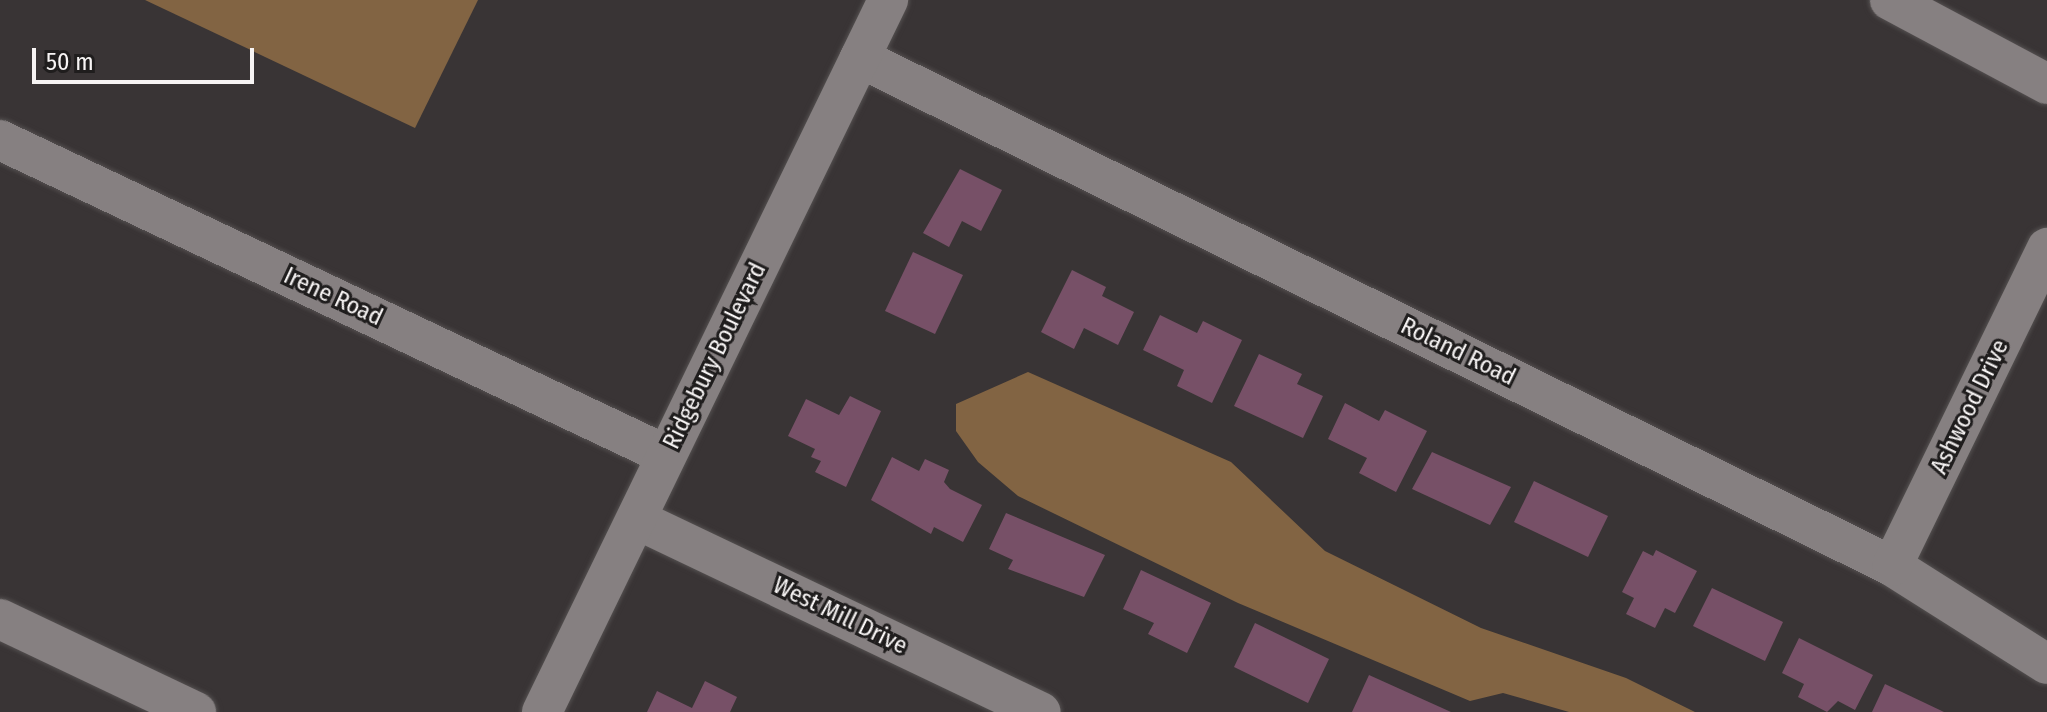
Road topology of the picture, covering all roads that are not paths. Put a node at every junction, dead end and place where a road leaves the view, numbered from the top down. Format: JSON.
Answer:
{"nodes":[{"id":1,"x":888,"y":0,"type":"edge"},
{"id":2,"x":1890,"y":0,"type":"edge"},
{"id":3,"x":860,"y":58,"type":"junction"},
{"id":4,"x":2047,"y":84,"type":"edge"},
{"id":5,"x":0,"y":140,"type":"edge"},
{"id":6,"x":2047,"y":248,"type":"edge"},
{"id":7,"x":666,"y":455,"type":"junction"},
{"id":8,"x":638,"y":520,"type":"junction"},
{"id":9,"x":1892,"y":566,"type":"junction"},
{"id":10,"x":0,"y":619,"type":"edge"},
{"id":11,"x":2047,"y":664,"type":"edge"},
{"id":12,"x":196,"y":712,"type":"edge"},
{"id":13,"x":542,"y":712,"type":"edge"},
{"id":14,"x":1041,"y":712,"type":"edge"}],
"edges":[{"from":1,"to":3,"type":"street","name":"Ridgebury Boulevard"},
{"from":2,"to":4,"type":"street"},
{"from":3,"to":7,"type":"street","name":"Ridgebury Boulevard"},
{"from":3,"to":9,"type":"street","name":"Roland Road"},
{"from":5,"to":7,"type":"street","name":"Irene Road"},
{"from":6,"to":9,"type":"street","name":"Ashwood Drive"},
{"from":7,"to":8,"type":"street","name":"Ridgebury Boulevard"},
{"from":8,"to":13,"type":"street","name":"Ridgebury Boulevard"},
{"from":8,"to":14,"type":"street","name":"West Mill Drive"},
{"from":9,"to":11,"type":"street","name":"Roland Road"},
{"from":10,"to":12,"type":"street"}]}
